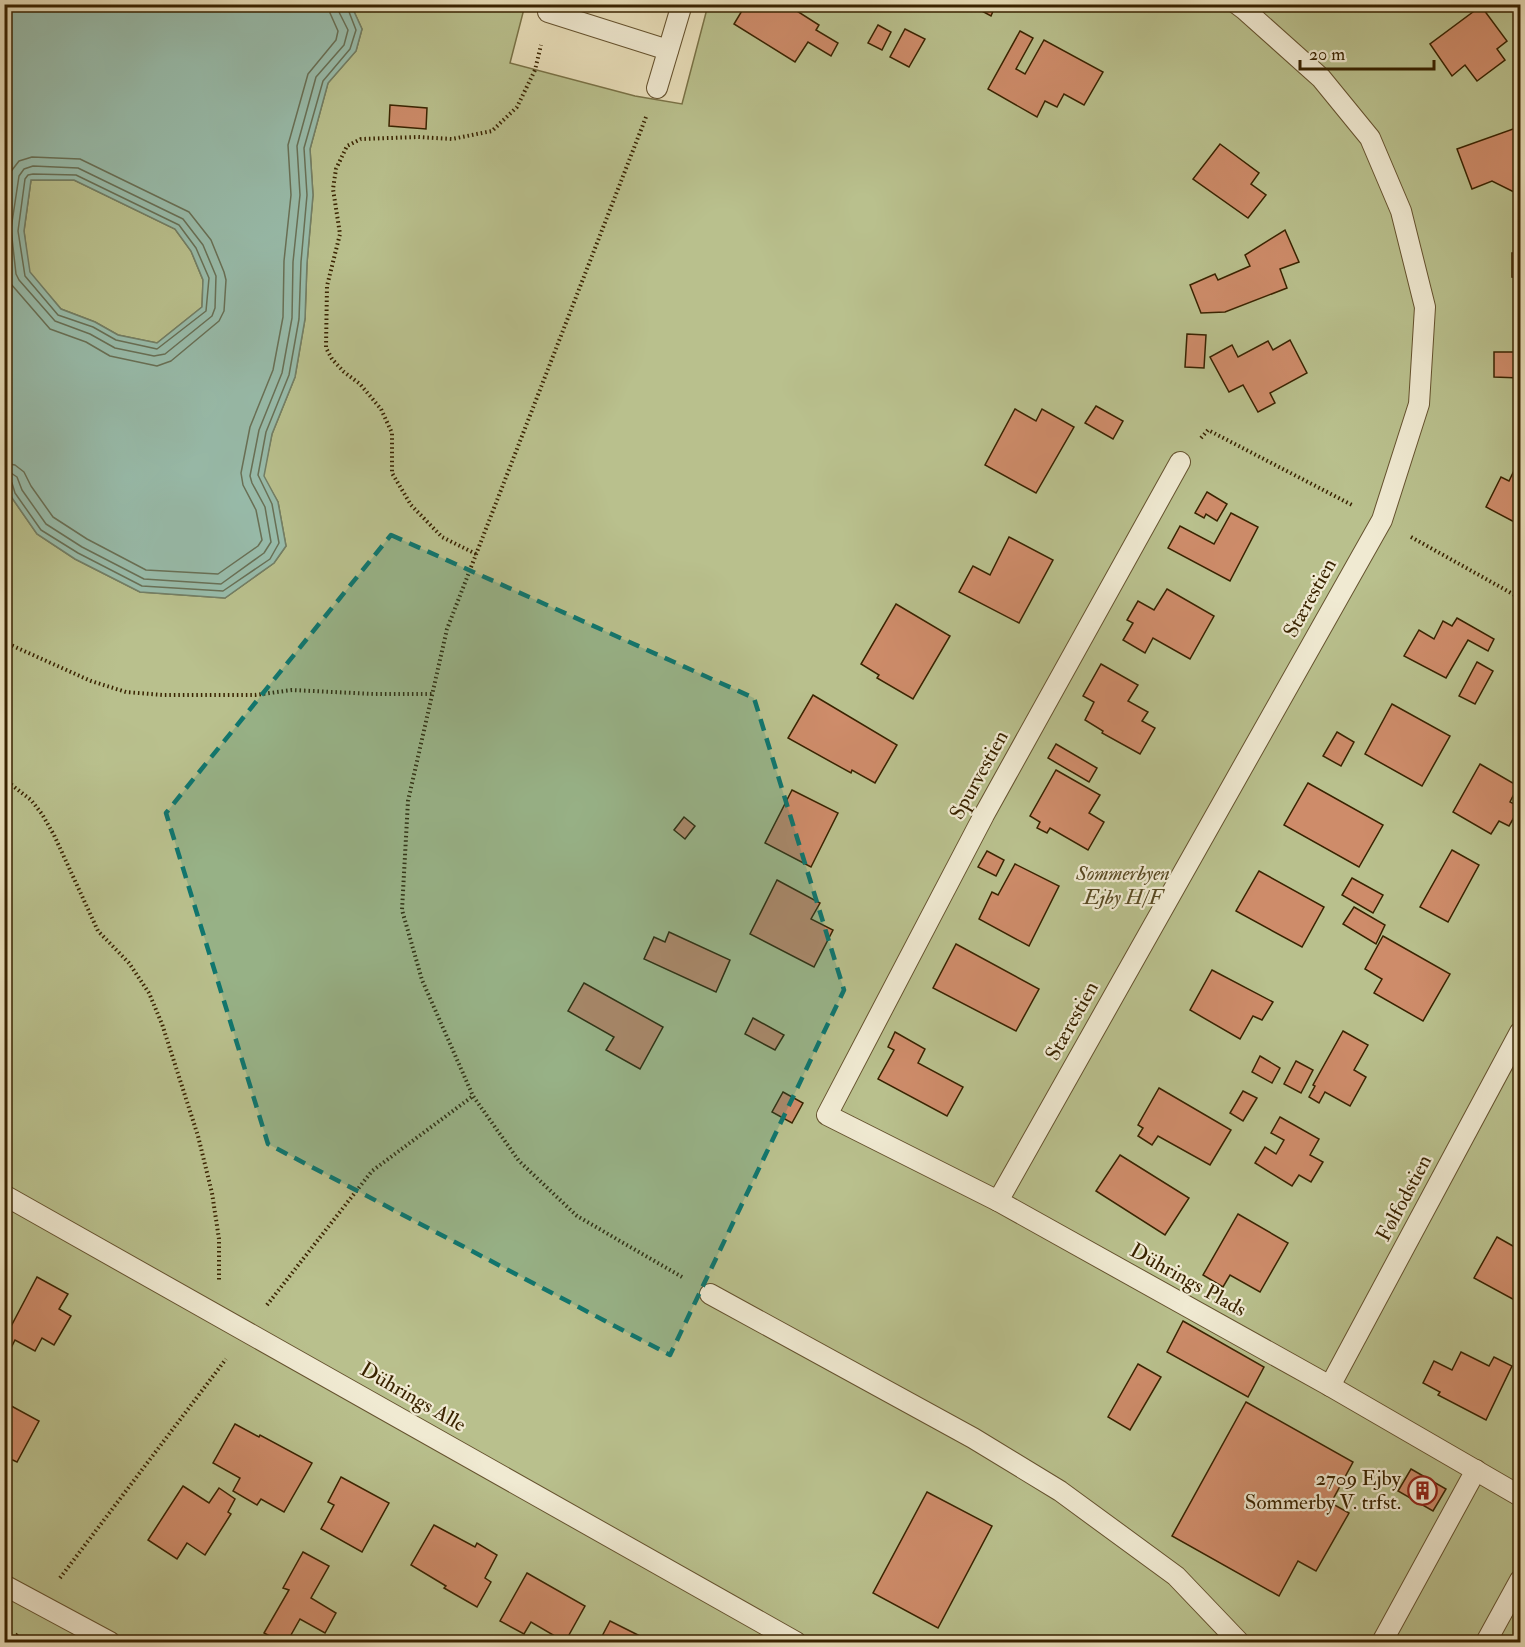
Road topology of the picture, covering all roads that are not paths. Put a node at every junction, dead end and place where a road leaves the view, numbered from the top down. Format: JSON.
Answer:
{"nodes":[{"id":1,"x":682,"y":4,"type":"edge"},
{"id":2,"x":1241,"y":7,"type":"edge"},
{"id":3,"x":548,"y":12,"type":"road end"},
{"id":4,"x":668,"y":51,"type":"junction"},
{"id":5,"x":657,"y":88,"type":"road end"},
{"id":6,"x":1180,"y":462,"type":"road end"},
{"id":7,"x":1521,"y":1032,"type":"edge"},
{"id":8,"x":827,"y":1115,"type":"joint"},
{"id":9,"x":4,"y":1195,"type":"edge"},
{"id":10,"x":998,"y":1201,"type":"junction"},
{"id":11,"x":710,"y":1294,"type":"road end"},
{"id":12,"x":1330,"y":1386,"type":"junction"},
{"id":13,"x":1476,"y":1470,"type":"junction"},
{"id":14,"x":1521,"y":1496,"type":"edge"},
{"id":15,"x":1521,"y":1580,"type":"edge"},
{"id":16,"x":4,"y":1585,"type":"edge"},
{"id":17,"x":110,"y":1642,"type":"edge"},
{"id":18,"x":796,"y":1642,"type":"edge"},
{"id":19,"x":1239,"y":1642,"type":"edge"},
{"id":20,"x":1382,"y":1642,"type":"edge"},
{"id":21,"x":1486,"y":1642,"type":"edge"}],
"edges":[{"from":1,"to":4,"type":"lane"},
{"from":2,"to":10,"type":"lane","name":"Stærestien"},
{"from":3,"to":4,"type":"lane"},
{"from":4,"to":5,"type":"lane"},
{"from":6,"to":8,"type":"lane","name":"Spurvestien"},
{"from":7,"to":12,"type":"lane","name":"Følfodstien"},
{"from":8,"to":10,"type":"lane","name":"Dührings Plads"},
{"from":9,"to":18,"type":"lane","name":"Dührings Alle"},
{"from":10,"to":12,"type":"lane","name":"Dührings Plads"},
{"from":11,"to":19,"type":"lane"},
{"from":12,"to":13,"type":"lane","name":"Dührings Plads"},
{"from":13,"to":14,"type":"lane","name":"Dührings Plads"},
{"from":13,"to":20,"type":"lane"},
{"from":15,"to":21,"type":"lane"},
{"from":16,"to":17,"type":"lane"}]}
